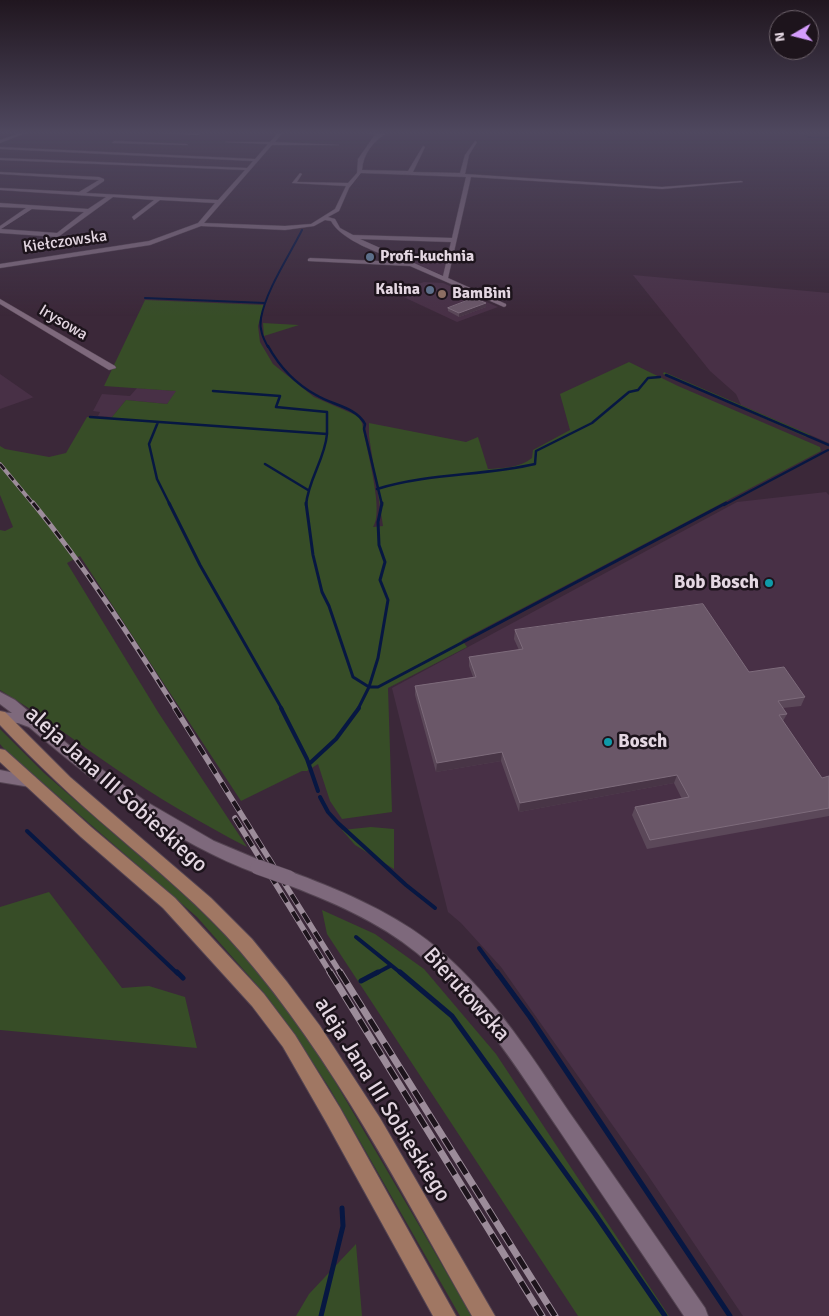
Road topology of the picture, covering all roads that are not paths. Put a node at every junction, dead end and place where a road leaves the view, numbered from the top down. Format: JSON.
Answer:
{"nodes":[{"id":1,"x":68,"y":193,"type":"edge"},
{"id":2,"x":228,"y":193,"type":"edge"},
{"id":3,"x":345,"y":193,"type":"edge"},
{"id":4,"x":465,"y":193,"type":"edge"},
{"id":5,"x":80,"y":194,"type":"joint"},
{"id":6,"x":111,"y":196,"type":"junction"},
{"id":7,"x":464,"y":197,"type":"joint"},
{"id":8,"x":159,"y":198,"type":"junction"},
{"id":9,"x":220,"y":202,"type":"junction"},
{"id":10,"x":0,"y":205,"type":"edge"},
{"id":11,"x":31,"y":207,"type":"junction"},
{"id":12,"x":89,"y":211,"type":"junction"},
{"id":13,"x":134,"y":218,"type":"dead end"},
{"id":14,"x":324,"y":218,"type":"junction"},
{"id":15,"x":200,"y":224,"type":"junction"},
{"id":16,"x":0,"y":229,"type":"edge"},
{"id":17,"x":351,"y":237,"type":"junction"},
{"id":18,"x":455,"y":240,"type":"junction"},
{"id":19,"x":310,"y":260,"type":"dead end"},
{"id":20,"x":411,"y":264,"type":"junction"},
{"id":21,"x":0,"y":266,"type":"edge"},
{"id":22,"x":443,"y":278,"type":"junction"},
{"id":23,"x":0,"y":301,"type":"edge"},
{"id":24,"x":504,"y":305,"type":"dead end"},
{"id":25,"x":112,"y":368,"type":"dead end"},
{"id":26,"x":0,"y":697,"type":"edge"},
{"id":27,"x":0,"y":718,"type":"edge"},
{"id":28,"x":35,"y":724,"type":"junction"},
{"id":29,"x":0,"y":754,"type":"edge"},
{"id":30,"x":0,"y":776,"type":"edge"},
{"id":31,"x":30,"y":781,"type":"junction"},
{"id":32,"x":445,"y":1316,"type":"edge"},
{"id":33,"x":484,"y":1316,"type":"edge"},
{"id":34,"x":697,"y":1316,"type":"edge"}],
"edges":[{"from":1,"to":5,"type":"street"},
{"from":2,"to":9,"type":"street"},
{"from":3,"to":14,"type":"street","name":"Kiełczowska"},
{"from":4,"to":7,"type":"street"},
{"from":5,"to":6,"type":"street"},
{"from":6,"to":8,"type":"street"},
{"from":6,"to":12,"type":"street"},
{"from":7,"to":18,"type":"street"},
{"from":8,"to":9,"type":"street"},
{"from":8,"to":13,"type":"street"},
{"from":9,"to":15,"type":"street"},
{"from":10,"to":11,"type":"street"},
{"from":11,"to":12,"type":"street"},
{"from":11,"to":16,"type":"street"},
{"from":12,"to":16,"type":"street"},
{"from":14,"to":15,"type":"street","name":"Kiełczowska"},
{"from":14,"to":17,"type":"street"},
{"from":15,"to":21,"type":"street","name":"Kiełczowska"},
{"from":17,"to":18,"type":"street"},
{"from":17,"to":20,"type":"street"},
{"from":18,"to":22,"type":"street"},
{"from":19,"to":20,"type":"street"},
{"from":20,"to":22,"type":"street"},
{"from":22,"to":24,"type":"street"},
{"from":23,"to":25,"type":"street","name":"Irysowa"},
{"from":26,"to":28,"type":"street","name":"Bierutowska"},
{"from":27,"to":28,"type":"street","name":"Bierutowska"},
{"from":27,"to":33,"type":"main road","name":"aleja Jana III Sobieskiego"},
{"from":28,"to":34,"type":"street","name":"Bierutowska","bridge":true},
{"from":29,"to":31,"type":"main road"},
{"from":30,"to":31,"type":"street"},
{"from":31,"to":32,"type":"main road"}]}
